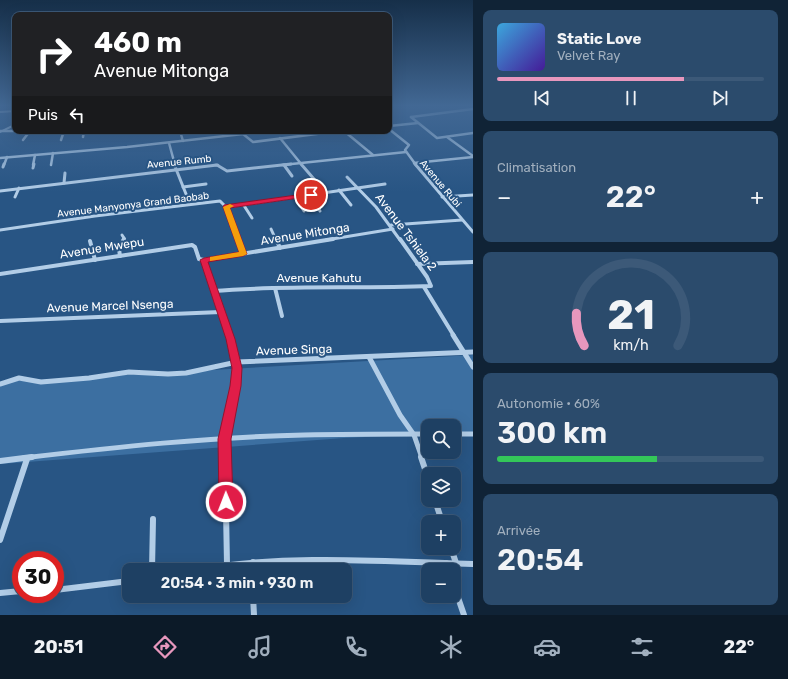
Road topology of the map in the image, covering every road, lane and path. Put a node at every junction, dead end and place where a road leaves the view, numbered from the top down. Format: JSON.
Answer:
{"nodes":[{"id":1,"x":27,"y":135,"type":"edge"},
{"id":2,"x":63,"y":135,"type":"edge"},
{"id":3,"x":181,"y":135,"type":"edge"},
{"id":4,"x":237,"y":135,"type":"edge"},
{"id":5,"x":244,"y":135,"type":"edge"},
{"id":6,"x":304,"y":135,"type":"edge"},
{"id":7,"x":348,"y":135,"type":"edge"},
{"id":8,"x":396,"y":135,"type":"edge"},
{"id":9,"x":433,"y":135,"type":"edge"},
{"id":10,"x":462,"y":135,"type":"edge"},
{"id":11,"x":447,"y":137,"type":"junction"},
{"id":12,"x":280,"y":138,"type":"junction"},
{"id":13,"x":23,"y":140,"type":"dead end"},
{"id":14,"x":61,"y":140,"type":"dead end"},
{"id":15,"x":183,"y":141,"type":"junction"},
{"id":16,"x":169,"y":143,"type":"junction"},
{"id":17,"x":406,"y":152,"type":"junction"},
{"id":18,"x":53,"y":153,"type":"junction"},
{"id":19,"x":35,"y":155,"type":"junction"},
{"id":20,"x":373,"y":155,"type":"junction"},
{"id":21,"x":7,"y":157,"type":"junction"},
{"id":22,"x":473,"y":157,"type":"edge"},
{"id":23,"x":0,"y":158,"type":"edge"},
{"id":24,"x":414,"y":163,"type":"junction"},
{"id":25,"x":300,"y":164,"type":"junction"},
{"id":26,"x":51,"y":165,"type":"dead end"},
{"id":27,"x":284,"y":165,"type":"junction"},
{"id":28,"x":3,"y":167,"type":"dead end"},
{"id":29,"x":33,"y":168,"type":"dead end"},
{"id":30,"x":176,"y":170,"type":"junction"},
{"id":31,"x":65,"y":173,"type":"dead end"},
{"id":32,"x":292,"y":176,"type":"dead end"},
{"id":33,"x":347,"y":177,"type":"dead end"},
{"id":34,"x":64,"y":182,"type":"junction"},
{"id":35,"x":206,"y":184,"type":"dead end"},
{"id":36,"x":385,"y":184,"type":"dead end"},
{"id":37,"x":183,"y":187,"type":"junction"},
{"id":38,"x":358,"y":187,"type":"junction"},
{"id":39,"x":19,"y":188,"type":"junction"},
{"id":40,"x":339,"y":190,"type":"junction"},
{"id":41,"x":0,"y":191,"type":"edge"},
{"id":42,"x":326,"y":192,"type":"junction"},
{"id":43,"x":311,"y":195,"type":"junction"},
{"id":44,"x":473,"y":196,"type":"edge"},
{"id":45,"x":295,"y":197,"type":"junction"},
{"id":46,"x":442,"y":197,"type":"junction"},
{"id":47,"x":15,"y":198,"type":"dead end"},
{"id":48,"x":190,"y":204,"type":"junction"},
{"id":49,"x":244,"y":204,"type":"junction"},
{"id":50,"x":351,"y":205,"type":"dead end"},
{"id":51,"x":226,"y":207,"type":"junction"},
{"id":52,"x":304,"y":211,"type":"dead end"},
{"id":53,"x":320,"y":211,"type":"dead end"},
{"id":54,"x":252,"y":218,"type":"dead end"},
{"id":55,"x":462,"y":220,"type":"junction"},
{"id":56,"x":392,"y":227,"type":"junction"},
{"id":57,"x":271,"y":229,"type":"dead end"},
{"id":58,"x":0,"y":230,"type":"edge"},
{"id":59,"x":473,"y":232,"type":"edge"},
{"id":60,"x":122,"y":235,"type":"dead end"},
{"id":61,"x":90,"y":241,"type":"dead end"},
{"id":62,"x":280,"y":248,"type":"junction"},
{"id":63,"x":243,"y":254,"type":"junction"},
{"id":64,"x":120,"y":256,"type":"junction"},
{"id":65,"x":198,"y":258,"type":"joint"},
{"id":66,"x":95,"y":260,"type":"junction"},
{"id":67,"x":204,"y":260,"type":"junction"},
{"id":68,"x":473,"y":262,"type":"edge"},
{"id":69,"x":417,"y":264,"type":"junction"},
{"id":70,"x":0,"y":274,"type":"edge"},
{"id":71,"x":424,"y":287,"type":"junction"},
{"id":72,"x":275,"y":288,"type":"junction"},
{"id":73,"x":213,"y":291,"type":"junction"},
{"id":74,"x":221,"y":312,"type":"junction"},
{"id":75,"x":282,"y":316,"type":"dead end"},
{"id":76,"x":0,"y":321,"type":"edge"},
{"id":77,"x":473,"y":352,"type":"edge"},
{"id":78,"x":464,"y":353,"type":"junction"},
{"id":79,"x":369,"y":357,"type":"junction"},
{"id":80,"x":236,"y":362,"type":"junction"},
{"id":81,"x":473,"y":367,"type":"edge"},
{"id":82,"x":0,"y":384,"type":"edge"},
{"id":83,"x":421,"y":434,"type":"edge"},
{"id":84,"x":461,"y":434,"type":"edge"},
{"id":85,"x":473,"y":434,"type":"edge"},
{"id":86,"x":414,"y":435,"type":"junction"},
{"id":87,"x":224,"y":439,"type":"junction"},
{"id":88,"x":27,"y":459,"type":"junction"},
{"id":89,"x":0,"y":461,"type":"edge"},
{"id":90,"x":424,"y":467,"type":"edge"},
{"id":91,"x":153,"y":519,"type":"dead end"},
{"id":92,"x":0,"y":540,"type":"edge"},
{"id":93,"x":453,"y":555,"type":"edge"},
{"id":94,"x":253,"y":562,"type":"joint"},
{"id":95,"x":152,"y":563,"type":"edge"},
{"id":96,"x":227,"y":563,"type":"edge"},
{"id":97,"x":240,"y":563,"type":"edge"},
{"id":98,"x":456,"y":563,"type":"edge"},
{"id":99,"x":461,"y":563,"type":"edge"},
{"id":100,"x":473,"y":564,"type":"edge"},
{"id":101,"x":421,"y":566,"type":"edge"},
{"id":102,"x":122,"y":582,"type":"edge"},
{"id":103,"x":64,"y":589,"type":"edge"},
{"id":104,"x":12,"y":592,"type":"edge"},
{"id":105,"x":0,"y":593,"type":"edge"},
{"id":106,"x":253,"y":603,"type":"edge"},
{"id":107,"x":460,"y":603,"type":"edge"},
{"id":108,"x":254,"y":615,"type":"edge"},
{"id":109,"x":464,"y":615,"type":"edge"}],
"edges":[{"from":1,"to":13,"type":"street"},
{"from":2,"to":14,"type":"street"},
{"from":3,"to":15,"type":"street"},
{"from":4,"to":15,"type":"street"},
{"from":5,"to":12,"type":"street"},
{"from":6,"to":12,"type":"street"},
{"from":7,"to":20,"type":"street"},
{"from":8,"to":17,"type":"street","name":"Avenue Rubi"},
{"from":9,"to":11,"type":"street"},
{"from":10,"to":11,"type":"street"},
{"from":11,"to":22,"type":"street"},
{"from":12,"to":25,"type":"street"},
{"from":15,"to":16,"type":"street"},
{"from":16,"to":18,"type":"street"},
{"from":16,"to":30,"type":"street"},
{"from":17,"to":20,"type":"street","name":"Avenue Rumb"},
{"from":17,"to":24,"type":"street","name":"Avenue Rubi"},
{"from":18,"to":19,"type":"street"},
{"from":18,"to":26,"type":"street"},
{"from":19,"to":21,"type":"street"},
{"from":19,"to":29,"type":"street"},
{"from":20,"to":25,"type":"street","name":"Avenue Rumb"},
{"from":21,"to":23,"type":"street"},
{"from":21,"to":28,"type":"street"},
{"from":22,"to":24,"type":"street"},
{"from":24,"to":46,"type":"street","name":"Avenue Rubi"},
{"from":25,"to":27,"type":"street","name":"Avenue Rumb"},
{"from":25,"to":42,"type":"street"},
{"from":27,"to":30,"type":"street","name":"Avenue Rumb"},
{"from":27,"to":32,"type":"street"},
{"from":30,"to":34,"type":"street","name":"Avenue Rumb"},
{"from":30,"to":37,"type":"street"},
{"from":31,"to":34,"type":"street"},
{"from":33,"to":38,"type":"street","name":"Avenue Tshiela 2"},
{"from":34,"to":39,"type":"street","name":"Avenue Rumb"},
{"from":35,"to":37,"type":"street"},
{"from":36,"to":38,"type":"street","name":"Avenue Manyonya Grand Baobab"},
{"from":37,"to":48,"type":"street"},
{"from":38,"to":40,"type":"street","name":"Avenue Manyonya Grand Baobab"},
{"from":38,"to":56,"type":"street","name":"Avenue Tshiela 2"},
{"from":39,"to":41,"type":"street","name":"Avenue Rumb"},
{"from":39,"to":47,"type":"street"},
{"from":40,"to":42,"type":"street","name":"Avenue Manyonya Grand Baobab"},
{"from":40,"to":50,"type":"street"},
{"from":42,"to":43,"type":"street","name":"Avenue Manyonya Grand Baobab"},
{"from":43,"to":45,"type":"street","name":"Avenue Manyonya Grand Baobab"},
{"from":43,"to":53,"type":"street"},
{"from":44,"to":46,"type":"street"},
{"from":45,"to":49,"type":"street","name":"Avenue Manyonya Grand Baobab"},
{"from":45,"to":52,"type":"street"},
{"from":46,"to":55,"type":"street","name":"Avenue Rubi"},
{"from":48,"to":51,"type":"street","name":"Avenue Manyonya Grand Baobab"},
{"from":48,"to":58,"type":"street","name":"Avenue Manyonya Grand Baobab"},
{"from":49,"to":51,"type":"street","name":"Avenue Manyonya Grand Baobab"},
{"from":49,"to":54,"type":"street"},
{"from":51,"to":63,"type":"street"},
{"from":55,"to":56,"type":"street","name":"Avenue Mitonga"},
{"from":55,"to":59,"type":"street","name":"Avenue Rubi"},
{"from":56,"to":62,"type":"street","name":"Avenue Mitonga"},
{"from":56,"to":69,"type":"street","name":"Avenue Tshiela 2"},
{"from":57,"to":62,"type":"street"},
{"from":60,"to":64,"type":"street"},
{"from":61,"to":66,"type":"street"},
{"from":62,"to":63,"type":"street","name":"Avenue Mitonga"},
{"from":63,"to":67,"type":"street","name":"Avenue Mitonga"},
{"from":64,"to":65,"type":"street","name":"Avenue Mwepu"},
{"from":64,"to":66,"type":"street","name":"Avenue Mwepu"},
{"from":65,"to":67,"type":"street","name":"Avenue Mitonga"},
{"from":66,"to":70,"type":"street","name":"Avenue Mwepu"},
{"from":67,"to":73,"type":"street"},
{"from":68,"to":69,"type":"street"},
{"from":69,"to":71,"type":"street","name":"Avenue Tshiela 2"},
{"from":71,"to":72,"type":"street","name":"Avenue Kahutu"},
{"from":71,"to":78,"type":"street","name":"Avenue Tshiela 2"},
{"from":72,"to":73,"type":"street","name":"Avenue Kahutu"},
{"from":72,"to":75,"type":"street"},
{"from":73,"to":74,"type":"street"},
{"from":74,"to":76,"type":"street","name":"Avenue Marcel Nsenga"},
{"from":74,"to":80,"type":"street"},
{"from":77,"to":78,"type":"street","name":"Avenue Singa"},
{"from":78,"to":79,"type":"street","name":"Avenue Singa"},
{"from":78,"to":81,"type":"street","name":"Avenue Tshiela 2"},
{"from":79,"to":80,"type":"street","name":"Avenue Singa"},
{"from":79,"to":86,"type":"street"},
{"from":80,"to":82,"type":"street","name":"Avenue Singa"},
{"from":80,"to":87,"type":"street"},
{"from":83,"to":86,"type":"street"},
{"from":84,"to":85,"type":"street"},
{"from":86,"to":87,"type":"street"},
{"from":86,"to":90,"type":"street"},
{"from":87,"to":88,"type":"street"},
{"from":87,"to":96,"type":"street"},
{"from":88,"to":89,"type":"street"},
{"from":88,"to":92,"type":"street"},
{"from":91,"to":95,"type":"street"},
{"from":93,"to":98,"type":"street"},
{"from":94,"to":97,"type":"street"},
{"from":94,"to":101,"type":"street"},
{"from":99,"to":100,"type":"street"},
{"from":102,"to":103,"type":"street"},
{"from":104,"to":105,"type":"street"},
{"from":106,"to":108,"type":"street"},
{"from":107,"to":109,"type":"street"}]}
